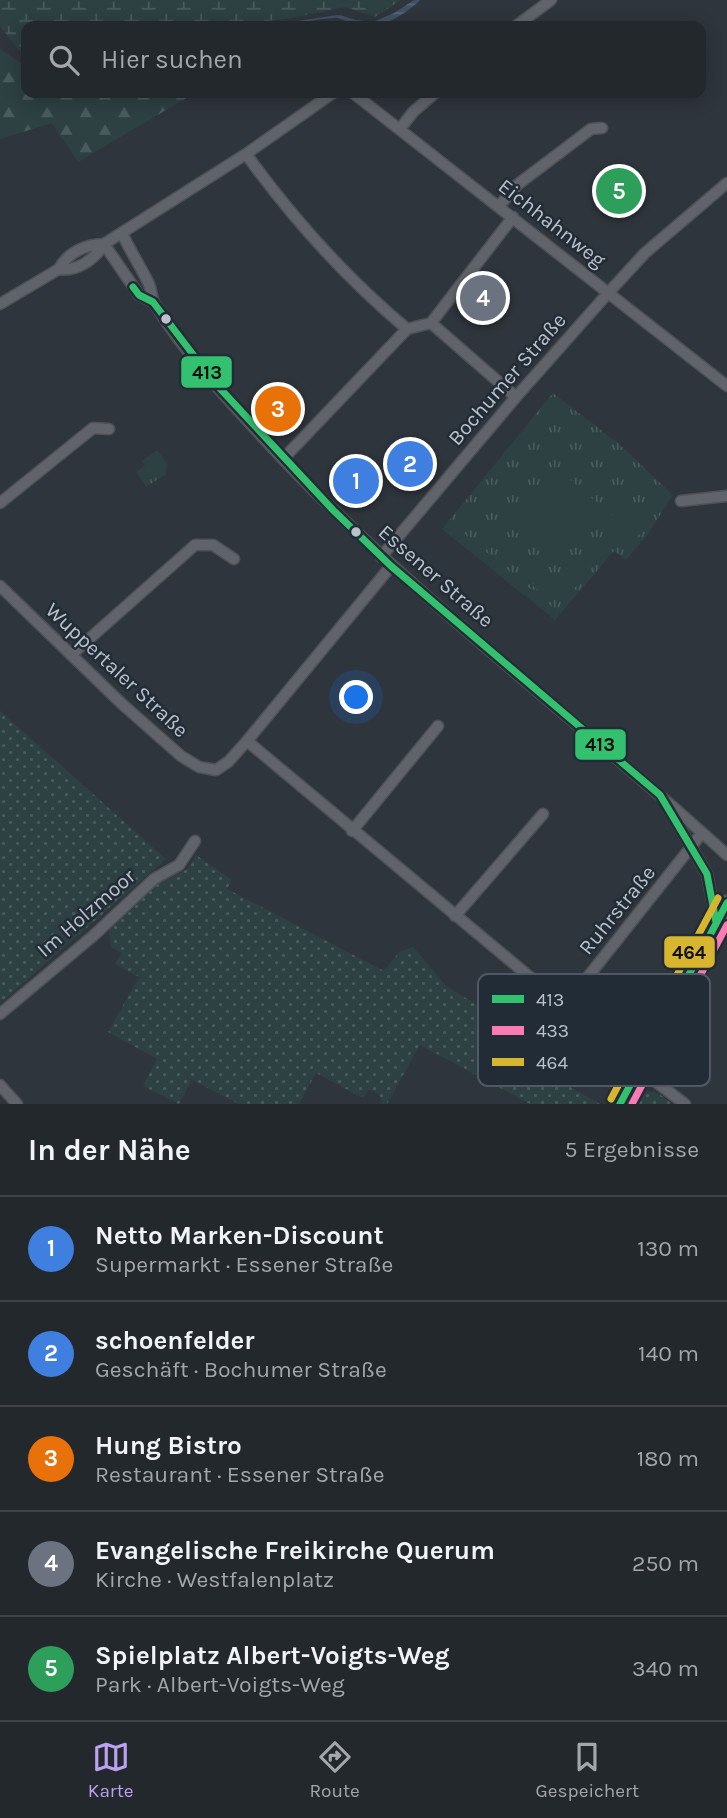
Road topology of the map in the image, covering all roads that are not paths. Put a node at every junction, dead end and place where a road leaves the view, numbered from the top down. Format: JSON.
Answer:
{"nodes":[{"id":1,"x":551,"y":0,"type":"edge"},
{"id":2,"x":523,"y":21,"type":"edge"},
{"id":3,"x":326,"y":98,"type":"edge"},
{"id":4,"x":360,"y":98,"type":"edge"},
{"id":5,"x":429,"y":98,"type":"edge"},
{"id":6,"x":602,"y":128,"type":"dead end"},
{"id":7,"x":400,"y":129,"type":"junction"},
{"id":8,"x":246,"y":154,"type":"junction"},
{"id":9,"x":727,"y":183,"type":"edge"},
{"id":10,"x":499,"y":206,"type":"junction"},
{"id":11,"x":513,"y":217,"type":"junction"},
{"id":12,"x":121,"y":233,"type":"junction"},
{"id":13,"x":104,"y":244,"type":"junction"},
{"id":14,"x":609,"y":292,"type":"junction"},
{"id":15,"x":153,"y":302,"type":"junction"},
{"id":16,"x":0,"y":304,"type":"edge"},
{"id":17,"x":431,"y":323,"type":"junction"},
{"id":18,"x":407,"y":329,"type":"junction"},
{"id":19,"x":727,"y":386,"type":"edge"},
{"id":20,"x":516,"y":397,"type":"junction"},
{"id":21,"x":109,"y":429,"type":"dead end"},
{"id":22,"x":283,"y":459,"type":"junction"},
{"id":23,"x":727,"y":496,"type":"edge"},
{"id":24,"x":681,"y":501,"type":"dead end"},
{"id":25,"x":0,"y":503,"type":"edge"},
{"id":26,"x":381,"y":557,"type":"junction"},
{"id":27,"x":234,"y":559,"type":"dead end"},
{"id":28,"x":391,"y":566,"type":"junction"},
{"id":29,"x":0,"y":586,"type":"edge"},
{"id":30,"x":71,"y":655,"type":"junction"},
{"id":31,"x":438,"y":726,"type":"dead end"},
{"id":32,"x":247,"y":741,"type":"junction"},
{"id":33,"x":660,"y":795,"type":"junction"},
{"id":34,"x":542,"y":814,"type":"dead end"},
{"id":35,"x":352,"y":831,"type":"junction"},
{"id":36,"x":702,"y":833,"type":"junction"},
{"id":37,"x":195,"y":841,"type":"dead end"},
{"id":38,"x":692,"y":847,"type":"junction"},
{"id":39,"x":727,"y":855,"type":"edge"},
{"id":40,"x":727,"y":903,"type":"edge"},
{"id":41,"x":455,"y":916,"type":"junction"},
{"id":42,"x":716,"y":922,"type":"junction"},
{"id":43,"x":526,"y":974,"type":"edge"},
{"id":44,"x":590,"y":974,"type":"edge"},
{"id":45,"x":689,"y":974,"type":"edge"},
{"id":46,"x":0,"y":1014,"type":"edge"},
{"id":47,"x":0,"y":1085,"type":"edge"},
{"id":48,"x":630,"y":1086,"type":"edge"},
{"id":49,"x":661,"y":1086,"type":"edge"},
{"id":50,"x":17,"y":1104,"type":"edge"},
{"id":51,"x":620,"y":1104,"type":"edge"},
{"id":52,"x":685,"y":1104,"type":"edge"}],
"edges":[{"from":1,"to":2,"type":"street"},
{"from":3,"to":8,"type":"street"},
{"from":4,"to":7,"type":"street","name":"Eichhahnweg"},
{"from":5,"to":7,"type":"street"},
{"from":6,"to":10,"type":"street"},
{"from":7,"to":10,"type":"street","name":"Eichhahnweg"},
{"from":8,"to":12,"type":"street"},
{"from":8,"to":18,"type":"street"},
{"from":9,"to":14,"type":"street","name":"Bochumer Straße"},
{"from":10,"to":11,"type":"street","name":"Eichhahnweg"},
{"from":11,"to":14,"type":"street","name":"Eichhahnweg"},
{"from":11,"to":17,"type":"street"},
{"from":12,"to":13,"type":"street"},
{"from":12,"to":15,"type":"street","name":"Essener Straße"},
{"from":13,"to":15,"type":"street","name":"Essener Straße"},
{"from":13,"to":16,"type":"street"},
{"from":14,"to":19,"type":"street","name":"Eichhahnweg"},
{"from":14,"to":20,"type":"street","name":"Bochumer Straße"},
{"from":15,"to":22,"type":"street","name":"Essener Straße"},
{"from":17,"to":18,"type":"street"},
{"from":17,"to":20,"type":"street"},
{"from":18,"to":22,"type":"street"},
{"from":20,"to":26,"type":"street","name":"Bochumer Straße"},
{"from":21,"to":25,"type":"street"},
{"from":22,"to":26,"type":"street","name":"Essener Straße"},
{"from":23,"to":24,"type":"street"},
{"from":26,"to":28,"type":"street","name":"Essener Straße"},
{"from":27,"to":30,"type":"street"},
{"from":28,"to":32,"type":"street"},
{"from":28,"to":33,"type":"street","name":"Essener Straße"},
{"from":29,"to":30,"type":"street","name":"Wuppertaler Straße"},
{"from":30,"to":32,"type":"street","name":"Wuppertaler Straße"},
{"from":31,"to":35,"type":"street"},
{"from":32,"to":35,"type":"street","name":"Ruhrstraße"},
{"from":33,"to":36,"type":"street","name":"Essener Straße"},
{"from":33,"to":38,"type":"street","name":"Essener Straße"},
{"from":34,"to":41,"type":"street"},
{"from":35,"to":41,"type":"street","name":"Ruhrstraße"},
{"from":36,"to":38,"type":"street","name":"Ruhrstraße"},
{"from":36,"to":39,"type":"street","name":"Essener Straße"},
{"from":37,"to":46,"type":"street","name":"Im Holzmoor"},
{"from":38,"to":42,"type":"street","name":"Essener Straße"},
{"from":38,"to":44,"type":"street","name":"Ruhrstraße"},
{"from":40,"to":42,"type":"main road"},
{"from":41,"to":43,"type":"street","name":"Ruhrstraße"},
{"from":42,"to":45,"type":"main road"},
{"from":47,"to":50,"type":"street"},
{"from":48,"to":51,"type":"main road"},
{"from":49,"to":52,"type":"street"}]}
